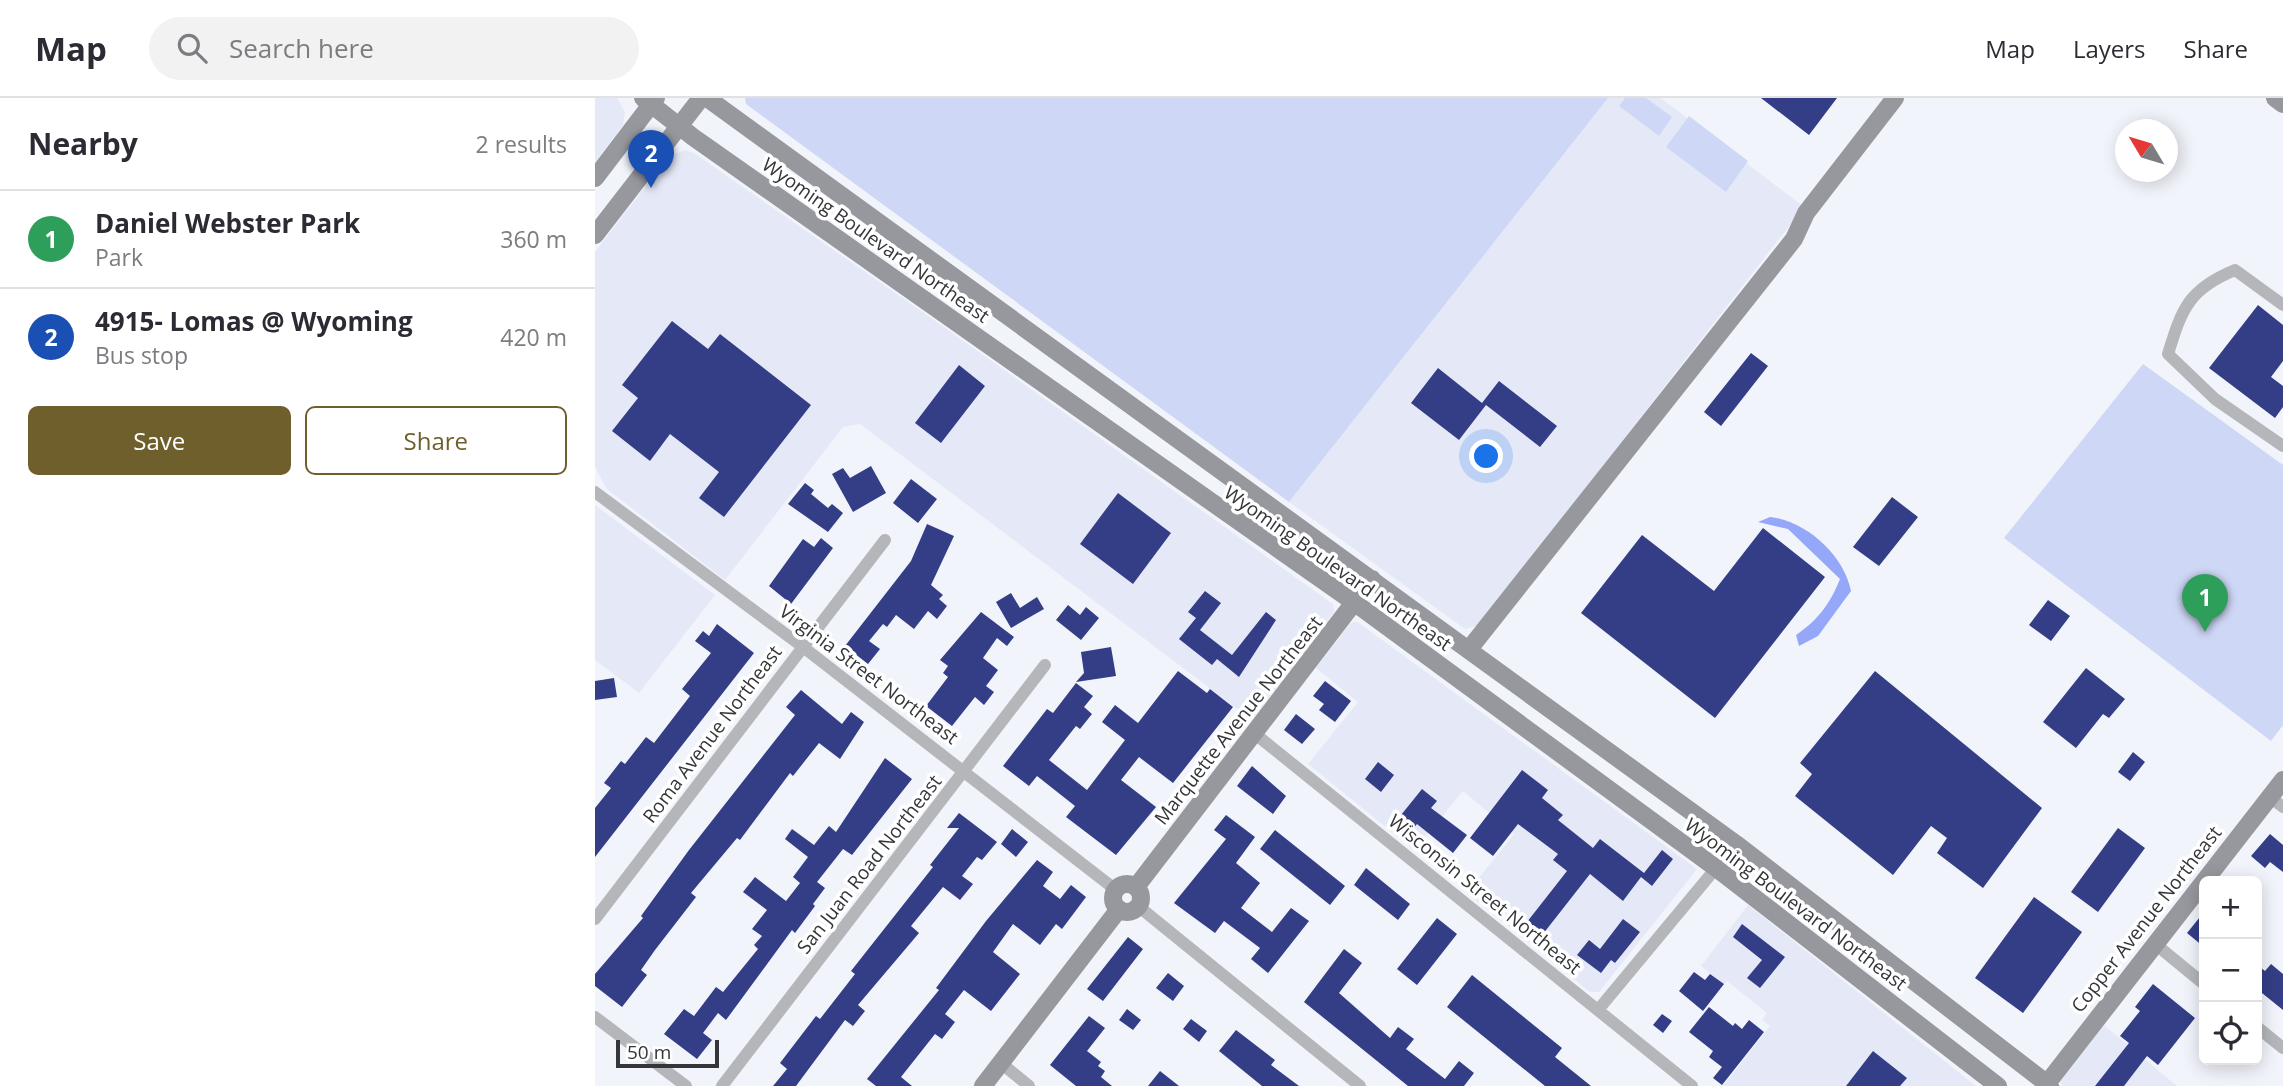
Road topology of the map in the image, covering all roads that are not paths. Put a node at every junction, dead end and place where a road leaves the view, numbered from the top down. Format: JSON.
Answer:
{"nodes":[{"id":1,"x":701,"y":98,"type":"edge"},
{"id":2,"x":707,"y":98,"type":"edge"},
{"id":3,"x":1895,"y":98,"type":"edge"},
{"id":4,"x":2275,"y":98,"type":"edge"},
{"id":5,"x":650,"y":100,"type":"edge"},
{"id":6,"x":2283,"y":104,"type":"edge"},
{"id":7,"x":679,"y":126,"type":"junction"},
{"id":8,"x":595,"y":178,"type":"edge"},
{"id":9,"x":595,"y":235,"type":"edge"},
{"id":10,"x":2283,"y":305,"type":"edge"},
{"id":11,"x":2283,"y":446,"type":"edge"},
{"id":12,"x":595,"y":492,"type":"edge"},
{"id":13,"x":885,"y":540,"type":"dead end"},
{"id":14,"x":1372,"y":579,"type":"junction"},
{"id":15,"x":1355,"y":603,"type":"junction"},
{"id":16,"x":803,"y":647,"type":"junction"},
{"id":17,"x":1470,"y":648,"type":"junction"},
{"id":18,"x":1045,"y":665,"type":"dead end"},
{"id":19,"x":1254,"y":733,"type":"junction"},
{"id":20,"x":964,"y":772,"type":"junction"},
{"id":21,"x":2283,"y":780,"type":"edge"},
{"id":22,"x":2277,"y":802,"type":"edge"},
{"id":23,"x":1736,"y":844,"type":"junction"},
{"id":24,"x":1716,"y":868,"type":"junction"},
{"id":25,"x":1136,"y":887,"type":"junction"},
{"id":26,"x":1116,"y":890,"type":"junction"},
{"id":27,"x":1138,"y":906,"type":"junction"},
{"id":28,"x":1119,"y":909,"type":"junction"},
{"id":29,"x":595,"y":919,"type":"edge"},
{"id":30,"x":2154,"y":943,"type":"junction"},
{"id":31,"x":2199,"y":980,"type":"edge"},
{"id":32,"x":1598,"y":1010,"type":"junction"},
{"id":33,"x":595,"y":1017,"type":"edge"},
{"id":34,"x":2262,"y":1031,"type":"edge"},
{"id":35,"x":2283,"y":1048,"type":"edge"},
{"id":36,"x":1001,"y":1063,"type":"junction"},
{"id":37,"x":2046,"y":1085,"type":"edge"},
{"id":38,"x":686,"y":1086,"type":"edge"},
{"id":39,"x":722,"y":1086,"type":"edge"},
{"id":40,"x":983,"y":1086,"type":"edge"},
{"id":41,"x":1029,"y":1086,"type":"edge"},
{"id":42,"x":1360,"y":1086,"type":"edge"},
{"id":43,"x":1692,"y":1086,"type":"edge"},
{"id":44,"x":1999,"y":1086,"type":"edge"}],
"edges":[{"from":1,"to":7,"type":"main road"},
{"from":2,"to":14,"type":"main road","name":"Wyoming Boulevard Northeast"},
{"from":3,"to":17,"type":"main road"},
{"from":4,"to":6,"type":"main road"},
{"from":5,"to":7,"type":"main road","name":"Wyoming Boulevard Northeast"},
{"from":5,"to":8,"type":"main road"},
{"from":7,"to":9,"type":"main road"},
{"from":7,"to":15,"type":"main road","name":"Wyoming Boulevard Northeast"},
{"from":10,"to":11,"type":"street"},
{"from":12,"to":16,"type":"street","name":"Virginia Street Northeast"},
{"from":13,"to":16,"type":"street","name":"Roma Avenue Northeast"},
{"from":14,"to":15,"type":"main road","name":"Marquette Avenue Northeast"},
{"from":14,"to":17,"type":"main road","name":"Wyoming Boulevard Northeast"},
{"from":15,"to":19,"type":"main road","name":"Marquette Avenue Northeast"},
{"from":15,"to":24,"type":"main road","name":"Wyoming Boulevard Northeast"},
{"from":16,"to":20,"type":"street","name":"Virginia Street Northeast"},
{"from":16,"to":29,"type":"street","name":"Roma Avenue Northeast"},
{"from":17,"to":23,"type":"main road","name":"Wyoming Boulevard Northeast"},
{"from":18,"to":20,"type":"street","name":"San Juan Road Northeast"},
{"from":19,"to":25,"type":"main road","name":"Marquette Avenue Northeast"},
{"from":19,"to":32,"type":"street","name":"Wisconsin Street Northeast"},
{"from":20,"to":26,"type":"street","name":"Virginia Street Northeast"},
{"from":20,"to":39,"type":"street","name":"San Juan Road Northeast"},
{"from":21,"to":22,"type":"main road","name":"Copper Avenue Northeast"},
{"from":22,"to":30,"type":"main road","name":"Copper Avenue Northeast"},
{"from":23,"to":24,"type":"street"},
{"from":23,"to":37,"type":"main road","name":"Wyoming Boulevard Northeast"},
{"from":24,"to":32,"type":"street"},
{"from":24,"to":44,"type":"main road","name":"Wyoming Boulevard Northeast"},
{"from":25,"to":26,"type":"main road"},
{"from":25,"to":27,"type":"main road"},
{"from":26,"to":28,"type":"main road"},
{"from":27,"to":28,"type":"main road"},
{"from":27,"to":42,"type":"street"},
{"from":28,"to":36,"type":"main road"},
{"from":30,"to":31,"type":"street"},
{"from":30,"to":37,"type":"main road","name":"Copper Avenue Northeast"},
{"from":32,"to":43,"type":"street","name":"Wisconsin Street Northeast"},
{"from":33,"to":38,"type":"street"},
{"from":34,"to":35,"type":"street"},
{"from":36,"to":40,"type":"main road"},
{"from":36,"to":41,"type":"street"}]}
